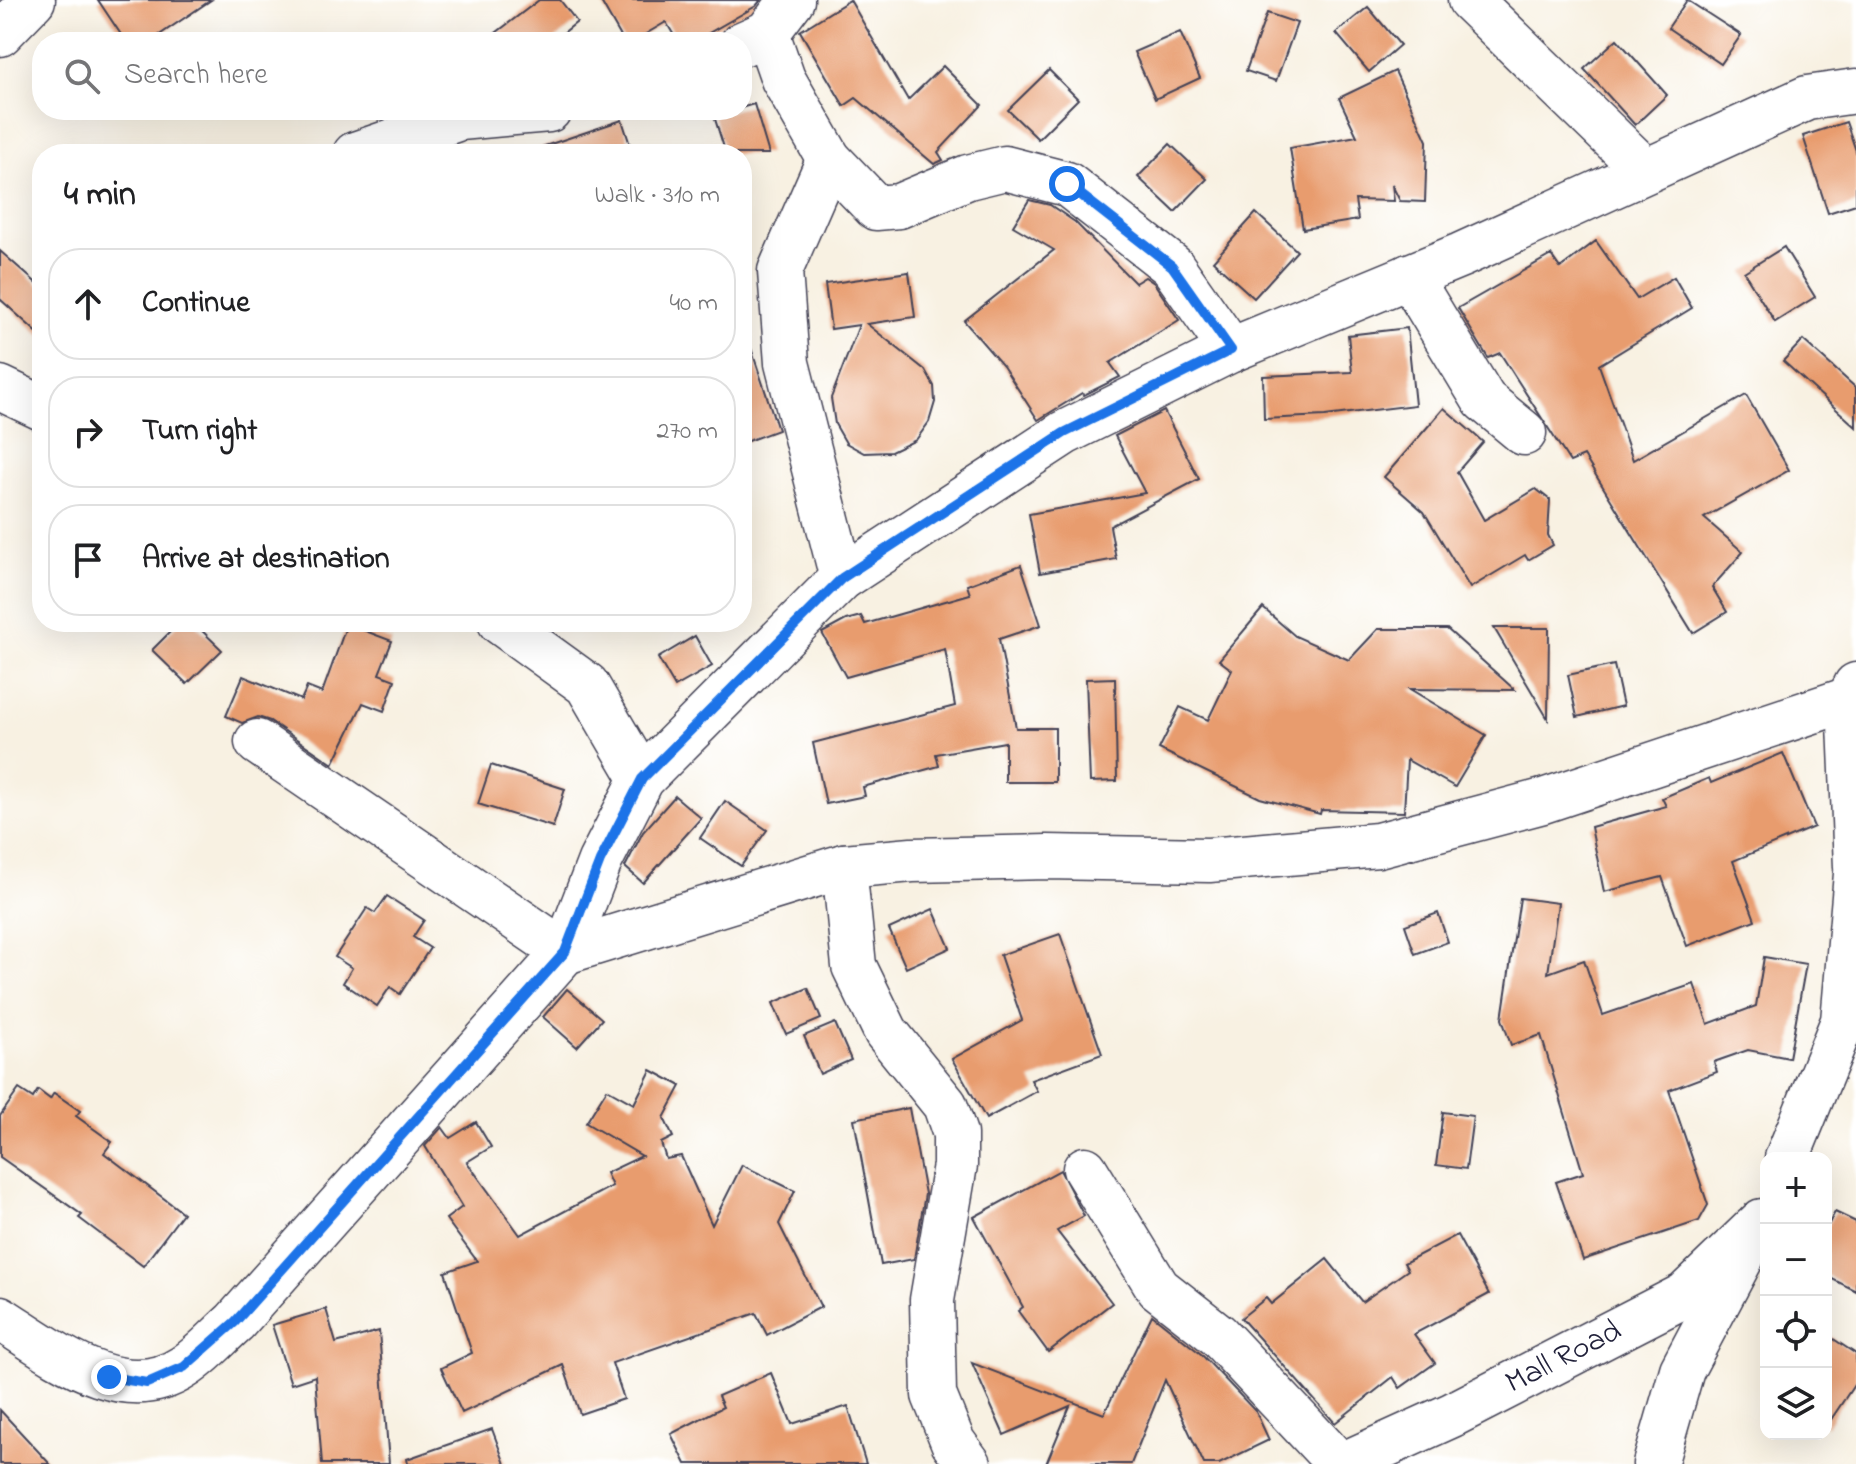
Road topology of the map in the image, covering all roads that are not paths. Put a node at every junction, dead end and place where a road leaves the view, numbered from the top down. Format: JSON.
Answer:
{"nodes":[{"id":1,"x":33,"y":0,"type":"edge"},
{"id":2,"x":1470,"y":0,"type":"edge"},
{"id":3,"x":767,"y":26,"type":"edge"},
{"id":4,"x":0,"y":34,"type":"edge"},
{"id":5,"x":1856,"y":91,"type":"edge"},
{"id":6,"x":454,"y":120,"type":"edge"},
{"id":7,"x":384,"y":144,"type":"edge"},
{"id":8,"x":829,"y":159,"type":"junction"},
{"id":9,"x":1644,"y":169,"type":"junction"},
{"id":10,"x":1409,"y":276,"type":"junction"},
{"id":11,"x":1231,"y":350,"type":"junction"},
{"id":12,"x":0,"y":388,"type":"edge"},
{"id":13,"x":32,"y":403,"type":"edge"},
{"id":14,"x":1524,"y":433,"type":"dead end"},
{"id":15,"x":842,"y":578,"type":"junction"},
{"id":16,"x":514,"y":632,"type":"edge"},
{"id":17,"x":1852,"y":692,"type":"edge"},
{"id":18,"x":257,"y":742,"type":"dead end"},
{"id":19,"x":642,"y":779,"type":"junction"},
{"id":20,"x":844,"y":866,"type":"junction"},
{"id":21,"x":1856,"y":867,"type":"edge"},
{"id":22,"x":1856,"y":874,"type":"edge"},
{"id":23,"x":565,"y":952,"type":"junction"},
{"id":24,"x":1850,"y":1016,"type":"edge"},
{"id":25,"x":1790,"y":1152,"type":"edge"},
{"id":26,"x":1085,"y":1169,"type":"dead end"},
{"id":27,"x":1760,"y":1220,"type":"edge"},
{"id":28,"x":1760,"y":1224,"type":"edge"},
{"id":29,"x":0,"y":1318,"type":"edge"},
{"id":30,"x":969,"y":1464,"type":"edge"},
{"id":31,"x":1341,"y":1464,"type":"edge"},
{"id":32,"x":1655,"y":1464,"type":"edge"}],
"edges":[{"from":1,"to":4,"type":"street"},
{"from":2,"to":9,"type":"street"},
{"from":3,"to":8,"type":"street"},
{"from":5,"to":9,"type":"street"},
{"from":6,"to":7,"type":"street"},
{"from":8,"to":11,"type":"street"},
{"from":8,"to":15,"type":"street"},
{"from":9,"to":10,"type":"street"},
{"from":10,"to":11,"type":"street"},
{"from":10,"to":14,"type":"street"},
{"from":11,"to":15,"type":"street"},
{"from":12,"to":13,"type":"street"},
{"from":15,"to":19,"type":"street"},
{"from":16,"to":19,"type":"street"},
{"from":17,"to":20,"type":"street"},
{"from":17,"to":21,"type":"street"},
{"from":18,"to":23,"type":"street"},
{"from":19,"to":23,"type":"street"},
{"from":20,"to":23,"type":"street"},
{"from":20,"to":30,"type":"street"},
{"from":22,"to":24,"type":"street"},
{"from":23,"to":29,"type":"street"},
{"from":24,"to":25,"type":"street"},
{"from":26,"to":31,"type":"street"},
{"from":27,"to":31,"type":"street","name":"Mall Road"},
{"from":28,"to":32,"type":"street"}]}
